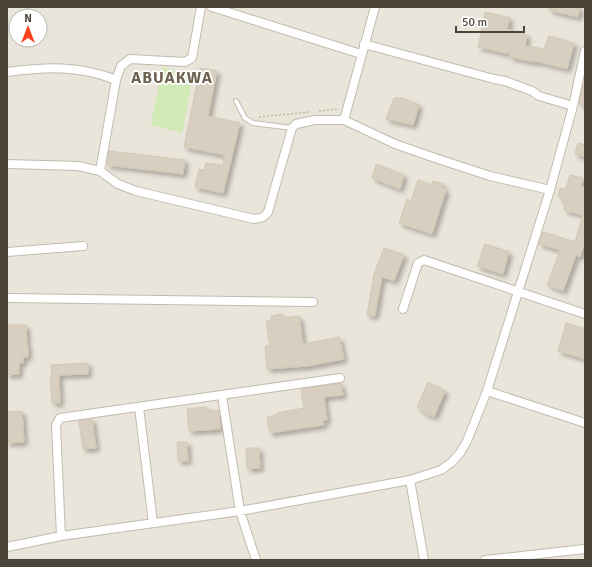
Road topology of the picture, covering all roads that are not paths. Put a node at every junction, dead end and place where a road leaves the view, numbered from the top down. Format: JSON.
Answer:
{"nodes":[{"id":1,"x":201,"y":7,"type":"edge"},
{"id":2,"x":212,"y":7,"type":"edge"},
{"id":3,"x":375,"y":7,"type":"edge"},
{"id":4,"x":364,"y":44,"type":"junction"},
{"id":5,"x":585,"y":51,"type":"edge"},
{"id":6,"x":361,"y":54,"type":"junction"},
{"id":7,"x":7,"y":72,"type":"edge"},
{"id":8,"x":116,"y":80,"type":"junction"},
{"id":9,"x":236,"y":100,"type":"dead end"},
{"id":10,"x":574,"y":106,"type":"junction"},
{"id":11,"x":344,"y":120,"type":"junction"},
{"id":12,"x":292,"y":128,"type":"junction"},
{"id":13,"x":7,"y":164,"type":"edge"},
{"id":14,"x":100,"y":171,"type":"junction"},
{"id":15,"x":550,"y":190,"type":"junction"},
{"id":16,"x":83,"y":246,"type":"dead end"},
{"id":17,"x":7,"y":252,"type":"edge"},
{"id":18,"x":517,"y":291,"type":"junction"},
{"id":19,"x":7,"y":298,"type":"edge"},
{"id":20,"x":313,"y":302,"type":"dead end"},
{"id":21,"x":403,"y":309,"type":"dead end"},
{"id":22,"x":585,"y":314,"type":"edge"},
{"id":23,"x":340,"y":378,"type":"dead end"},
{"id":24,"x":487,"y":390,"type":"junction"},
{"id":25,"x":222,"y":396,"type":"junction"},
{"id":26,"x":139,"y":407,"type":"junction"},
{"id":27,"x":585,"y":423,"type":"edge"},
{"id":28,"x":410,"y":480,"type":"junction"},
{"id":29,"x":240,"y":511,"type":"junction"},
{"id":30,"x":154,"y":524,"type":"junction"},
{"id":31,"x":62,"y":536,"type":"junction"},
{"id":32,"x":7,"y":547,"type":"edge"},
{"id":33,"x":585,"y":549,"type":"edge"},
{"id":34,"x":529,"y":557,"type":"edge"},
{"id":35,"x":256,"y":560,"type":"edge"},
{"id":36,"x":424,"y":560,"type":"edge"},
{"id":37,"x":485,"y":560,"type":"edge"}],
"edges":[{"from":1,"to":8,"type":"street"},
{"from":2,"to":6,"type":"street"},
{"from":3,"to":4,"type":"street"},
{"from":4,"to":6,"type":"street"},
{"from":4,"to":10,"type":"street"},
{"from":5,"to":10,"type":"street"},
{"from":6,"to":11,"type":"street"},
{"from":7,"to":8,"type":"street"},
{"from":8,"to":14,"type":"street"},
{"from":9,"to":12,"type":"lane"},
{"from":10,"to":15,"type":"street"},
{"from":11,"to":12,"type":"street"},
{"from":11,"to":15,"type":"street"},
{"from":12,"to":14,"type":"street"},
{"from":13,"to":14,"type":"street"},
{"from":15,"to":18,"type":"street"},
{"from":16,"to":17,"type":"street"},
{"from":18,"to":21,"type":"street"},
{"from":18,"to":22,"type":"street"},
{"from":18,"to":24,"type":"street"},
{"from":19,"to":20,"type":"street"},
{"from":23,"to":25,"type":"street"},
{"from":24,"to":27,"type":"street"},
{"from":24,"to":28,"type":"street"},
{"from":25,"to":26,"type":"street"},
{"from":25,"to":29,"type":"street"},
{"from":26,"to":30,"type":"street"},
{"from":26,"to":31,"type":"street"},
{"from":28,"to":29,"type":"street"},
{"from":28,"to":36,"type":"street"},
{"from":29,"to":30,"type":"street"},
{"from":29,"to":35,"type":"street"},
{"from":30,"to":31,"type":"street"},
{"from":31,"to":32,"type":"street"},
{"from":33,"to":34,"type":"street"},
{"from":34,"to":37,"type":"street"}]}
